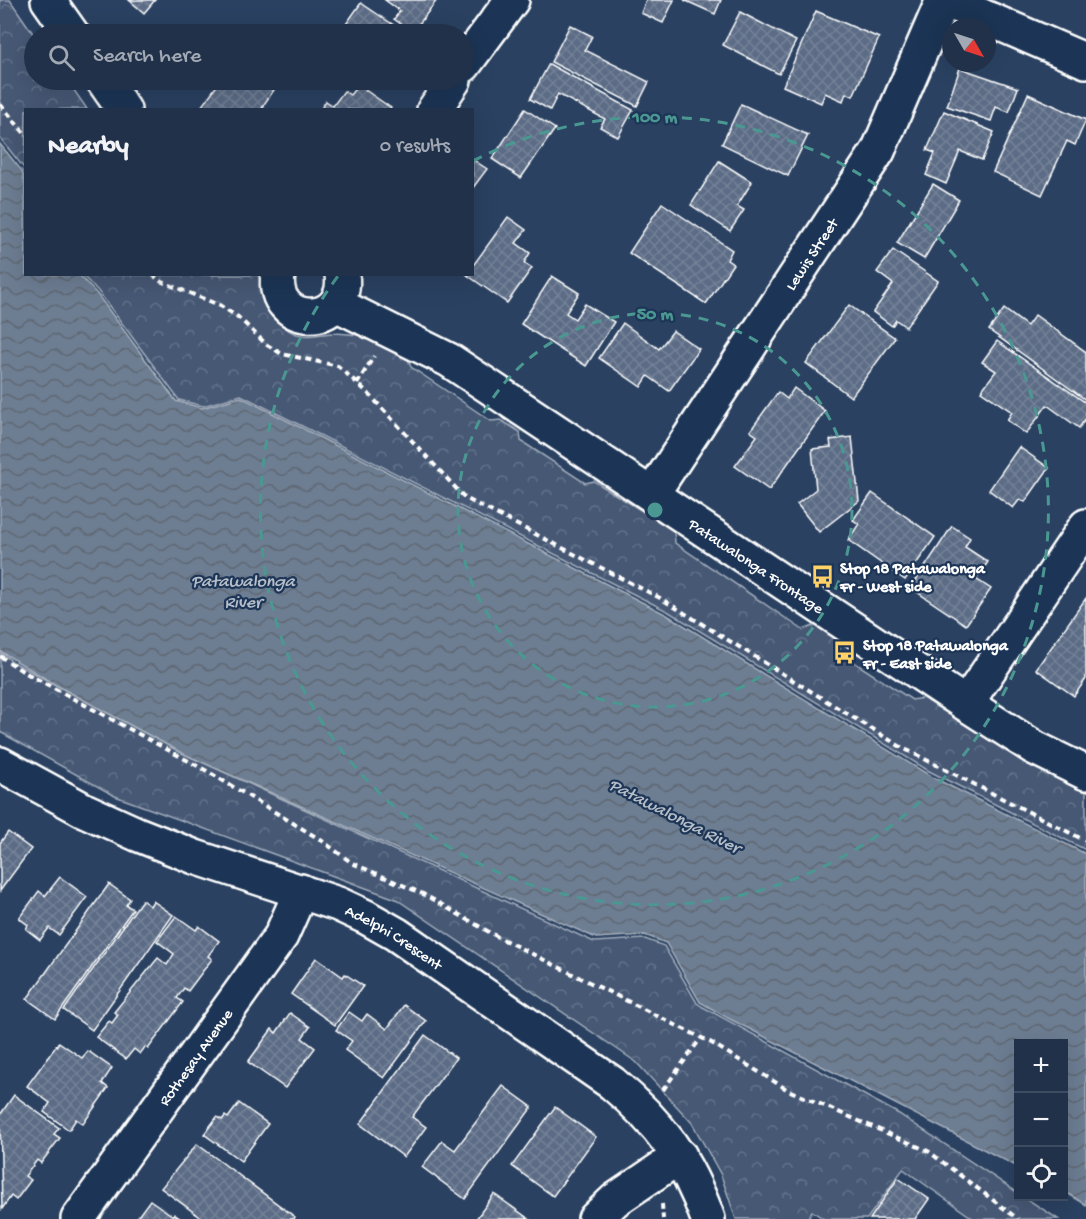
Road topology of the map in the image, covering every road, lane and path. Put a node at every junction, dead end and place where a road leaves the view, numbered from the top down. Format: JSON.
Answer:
{"nodes":[{"id":1,"x":48,"y":0,"type":"edge"},
{"id":2,"x":512,"y":0,"type":"edge"},
{"id":3,"x":944,"y":0,"type":"edge"},
{"id":4,"x":65,"y":24,"type":"edge"},
{"id":5,"x":474,"y":51,"type":"edge"},
{"id":6,"x":1086,"y":62,"type":"edge"},
{"id":7,"x":110,"y":90,"type":"edge"},
{"id":8,"x":447,"y":90,"type":"edge"},
{"id":9,"x":0,"y":104,"type":"edge"},
{"id":10,"x":123,"y":108,"type":"edge"},
{"id":11,"x":435,"y":108,"type":"edge"},
{"id":12,"x":24,"y":133,"type":"edge"},
{"id":13,"x":155,"y":276,"type":"edge"},
{"id":14,"x":278,"y":276,"type":"edge"},
{"id":15,"x":339,"y":289,"type":"edge"},
{"id":16,"x":375,"y":354,"type":"dead end"},
{"id":17,"x":357,"y":384,"type":"junction"},
{"id":18,"x":652,"y":494,"type":"junction"},
{"id":19,"x":1086,"y":526,"type":"edge"},
{"id":20,"x":0,"y":656,"type":"edge"},
{"id":21,"x":966,"y":704,"type":"junction"},
{"id":22,"x":0,"y":764,"type":"edge"},
{"id":23,"x":1086,"y":773,"type":"edge"},
{"id":24,"x":1086,"y":841,"type":"edge"},
{"id":25,"x":301,"y":891,"type":"junction"},
{"id":26,"x":701,"y":1038,"type":"junction"},
{"id":27,"x":662,"y":1090,"type":"dead end"},
{"id":28,"x":680,"y":1156,"type":"junction"},
{"id":29,"x":662,"y":1201,"type":"dead end"},
{"id":30,"x":78,"y":1219,"type":"edge"},
{"id":31,"x":595,"y":1219,"type":"edge"},
{"id":32,"x":663,"y":1219,"type":"edge"},
{"id":33,"x":708,"y":1219,"type":"edge"},
{"id":34,"x":1018,"y":1219,"type":"edge"}],
"edges":[{"from":1,"to":4,"type":"street"},
{"from":2,"to":5,"type":"street"},
{"from":3,"to":6,"type":"street"},
{"from":3,"to":18,"type":"street","name":"Lewis Street"},
{"from":7,"to":10,"type":"street"},
{"from":8,"to":11,"type":"street"},
{"from":9,"to":12,"type":"path"},
{"from":13,"to":17,"type":"path"},
{"from":14,"to":15,"type":"street"},
{"from":15,"to":18,"type":"street","name":"Patawalonga Frontage"},
{"from":16,"to":17,"type":"path"},
{"from":17,"to":24,"type":"path"},
{"from":18,"to":21,"type":"street","name":"Patawalonga Frontage"},
{"from":19,"to":21,"type":"street"},
{"from":20,"to":26,"type":"path"},
{"from":21,"to":23,"type":"street","name":"Patawalonga Frontage"},
{"from":22,"to":25,"type":"street","name":"Adelphi Crescent"},
{"from":25,"to":28,"type":"street","name":"Adelphi Crescent"},
{"from":25,"to":30,"type":"street","name":"Rothesay Avenue"},
{"from":26,"to":27,"type":"path"},
{"from":26,"to":34,"type":"path"},
{"from":28,"to":31,"type":"street"},
{"from":28,"to":33,"type":"street","name":"Adelphi Crescent"},
{"from":29,"to":32,"type":"path"}]}
